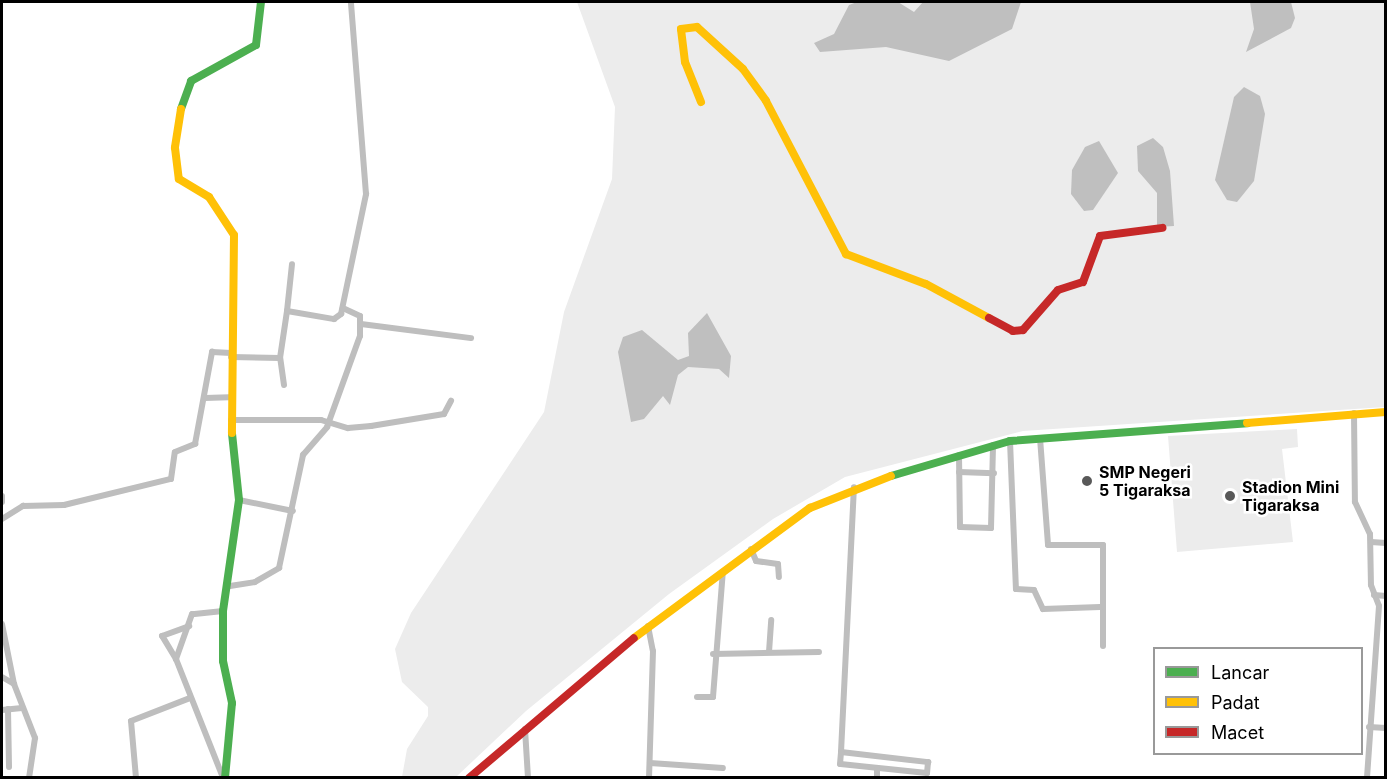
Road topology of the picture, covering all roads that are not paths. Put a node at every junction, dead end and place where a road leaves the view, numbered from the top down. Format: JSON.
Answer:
{"nodes":[{"id":1,"x":261,"y":2,"type":"edge"},
{"id":2,"x":351,"y":2,"type":"edge"},
{"id":3,"x":701,"y":102,"type":"dead end"},
{"id":4,"x":1162,"y":228,"type":"dead end"},
{"id":5,"x":292,"y":264,"type":"dead end"},
{"id":6,"x":343,"y":309,"type":"junction"},
{"id":7,"x":287,"y":311,"type":"junction"},
{"id":8,"x":361,"y":324,"type":"junction"},
{"id":9,"x":471,"y":339,"type":"dead end"},
{"id":10,"x":231,"y":355,"type":"junction"},
{"id":11,"x":280,"y":358,"type":"junction"},
{"id":12,"x":284,"y":385,"type":"dead end"},
{"id":13,"x":229,"y":397,"type":"junction"},
{"id":14,"x":205,"y":398,"type":"junction"},
{"id":15,"x":451,"y":401,"type":"dead end"},
{"id":16,"x":1386,"y":412,"type":"edge"},
{"id":17,"x":1354,"y":413,"type":"junction"},
{"id":18,"x":231,"y":420,"type":"junction"},
{"id":19,"x":329,"y":422,"type":"junction"},
{"id":20,"x":1040,"y":438,"type":"junction"},
{"id":21,"x":1010,"y":441,"type":"junction"},
{"id":22,"x":993,"y":445,"type":"junction"},
{"id":23,"x":959,"y":454,"type":"junction"},
{"id":24,"x":959,"y":472,"type":"junction"},
{"id":25,"x":994,"y":473,"type":"junction"},
{"id":26,"x":854,"y":487,"type":"junction"},
{"id":27,"x":2,"y":496,"type":"edge"},
{"id":28,"x":239,"y":500,"type":"junction"},
{"id":29,"x":2,"y":502,"type":"edge"},
{"id":30,"x":293,"y":511,"type":"junction"},
{"id":31,"x":2,"y":519,"type":"edge"},
{"id":32,"x":1371,"y":542,"type":"junction"},
{"id":33,"x":1386,"y":543,"type":"edge"},
{"id":34,"x":751,"y":548,"type":"junction"},
{"id":35,"x":723,"y":571,"type":"junction"},
{"id":36,"x":779,"y":577,"type":"dead end"},
{"id":37,"x":230,"y":586,"type":"junction"},
{"id":38,"x":1374,"y":595,"type":"junction"},
{"id":39,"x":1386,"y":596,"type":"edge"},
{"id":40,"x":1100,"y":607,"type":"junction"},
{"id":41,"x":223,"y":611,"type":"junction"},
{"id":42,"x":771,"y":620,"type":"dead end"},
{"id":43,"x":2,"y":624,"type":"edge"},
{"id":44,"x":189,"y":626,"type":"junction"},
{"id":45,"x":648,"y":626,"type":"junction"},
{"id":46,"x":1103,"y":646,"type":"dead end"},
{"id":47,"x":769,"y":652,"type":"junction"},
{"id":48,"x":819,"y":652,"type":"dead end"},
{"id":49,"x":713,"y":654,"type":"junction"},
{"id":50,"x":176,"y":659,"type":"junction"},
{"id":51,"x":2,"y":677,"type":"edge"},
{"id":52,"x":14,"y":684,"type":"junction"},
{"id":53,"x":697,"y":697,"type":"dead end"},
{"id":54,"x":190,"y":698,"type":"junction"},
{"id":55,"x":22,"y":708,"type":"junction"},
{"id":56,"x":5,"y":709,"type":"edge"},
{"id":57,"x":1369,"y":727,"type":"junction"},
{"id":58,"x":1386,"y":728,"type":"edge"},
{"id":59,"x":525,"y":729,"type":"junction"},
{"id":60,"x":841,"y":752,"type":"junction"},
{"id":61,"x":650,"y":763,"type":"junction"},
{"id":62,"x":9,"y":767,"type":"dead end"},
{"id":63,"x":723,"y":768,"type":"dead end"},
{"id":64,"x":877,"y":768,"type":"junction"},
{"id":65,"x":29,"y":777,"type":"edge"},
{"id":66,"x":136,"y":777,"type":"edge"},
{"id":67,"x":224,"y":777,"type":"edge"},
{"id":68,"x":469,"y":777,"type":"edge"},
{"id":69,"x":528,"y":777,"type":"edge"},
{"id":70,"x":649,"y":777,"type":"edge"},
{"id":71,"x":877,"y":777,"type":"edge"},
{"id":72,"x":1366,"y":777,"type":"edge"}],
"edges":[{"from":1,"to":10,"type":"street"},
{"from":2,"to":6,"type":"street"},
{"from":3,"to":4,"type":"street"},
{"from":5,"to":7,"type":"street"},
{"from":6,"to":7,"type":"street"},
{"from":6,"to":8,"type":"street"},
{"from":7,"to":11,"type":"street"},
{"from":8,"to":9,"type":"street"},
{"from":8,"to":19,"type":"street"},
{"from":10,"to":11,"type":"street"},
{"from":10,"to":13,"type":"street"},
{"from":10,"to":14,"type":"street"},
{"from":11,"to":12,"type":"street"},
{"from":13,"to":14,"type":"street"},
{"from":13,"to":18,"type":"street"},
{"from":14,"to":31,"type":"street"},
{"from":15,"to":19,"type":"street"},
{"from":16,"to":17,"type":"street"},
{"from":17,"to":20,"type":"street"},
{"from":17,"to":32,"type":"street"},
{"from":18,"to":19,"type":"street"},
{"from":18,"to":28,"type":"street"},
{"from":19,"to":30,"type":"street"},
{"from":20,"to":21,"type":"street"},
{"from":20,"to":40,"type":"street"},
{"from":21,"to":22,"type":"street"},
{"from":21,"to":40,"type":"street"},
{"from":22,"to":23,"type":"street"},
{"from":22,"to":25,"type":"street"},
{"from":23,"to":24,"type":"street"},
{"from":23,"to":26,"type":"street"},
{"from":24,"to":25,"type":"street"},
{"from":24,"to":25,"type":"street"},
{"from":26,"to":34,"type":"street"},
{"from":26,"to":60,"type":"street"},
{"from":27,"to":29,"type":"street"},
{"from":28,"to":30,"type":"street"},
{"from":28,"to":37,"type":"street"},
{"from":30,"to":37,"type":"street"},
{"from":32,"to":33,"type":"street"},
{"from":32,"to":38,"type":"street"},
{"from":34,"to":35,"type":"street"},
{"from":34,"to":36,"type":"street"},
{"from":35,"to":45,"type":"street"},
{"from":35,"to":49,"type":"street"},
{"from":37,"to":41,"type":"street"},
{"from":38,"to":39,"type":"street"},
{"from":38,"to":57,"type":"street"},
{"from":40,"to":46,"type":"street"},
{"from":41,"to":44,"type":"street"},
{"from":41,"to":67,"type":"street"},
{"from":42,"to":47,"type":"street"},
{"from":43,"to":52,"type":"street"},
{"from":44,"to":50,"type":"street"},
{"from":44,"to":50,"type":"street"},
{"from":45,"to":59,"type":"street"},
{"from":45,"to":61,"type":"street"},
{"from":47,"to":48,"type":"street"},
{"from":47,"to":49,"type":"street"},
{"from":49,"to":53,"type":"street"},
{"from":50,"to":54,"type":"street"},
{"from":51,"to":52,"type":"street"},
{"from":52,"to":55,"type":"street"},
{"from":54,"to":66,"type":"street"},
{"from":54,"to":67,"type":"street"},
{"from":55,"to":56,"type":"street"},
{"from":55,"to":65,"type":"street"},
{"from":56,"to":62,"type":"street"},
{"from":57,"to":58,"type":"street"},
{"from":57,"to":72,"type":"street"},
{"from":59,"to":68,"type":"street"},
{"from":59,"to":69,"type":"street"},
{"from":60,"to":64,"type":"street"},
{"from":60,"to":64,"type":"street"},
{"from":61,"to":63,"type":"street"},
{"from":61,"to":70,"type":"street"},
{"from":64,"to":71,"type":"street"}]}
